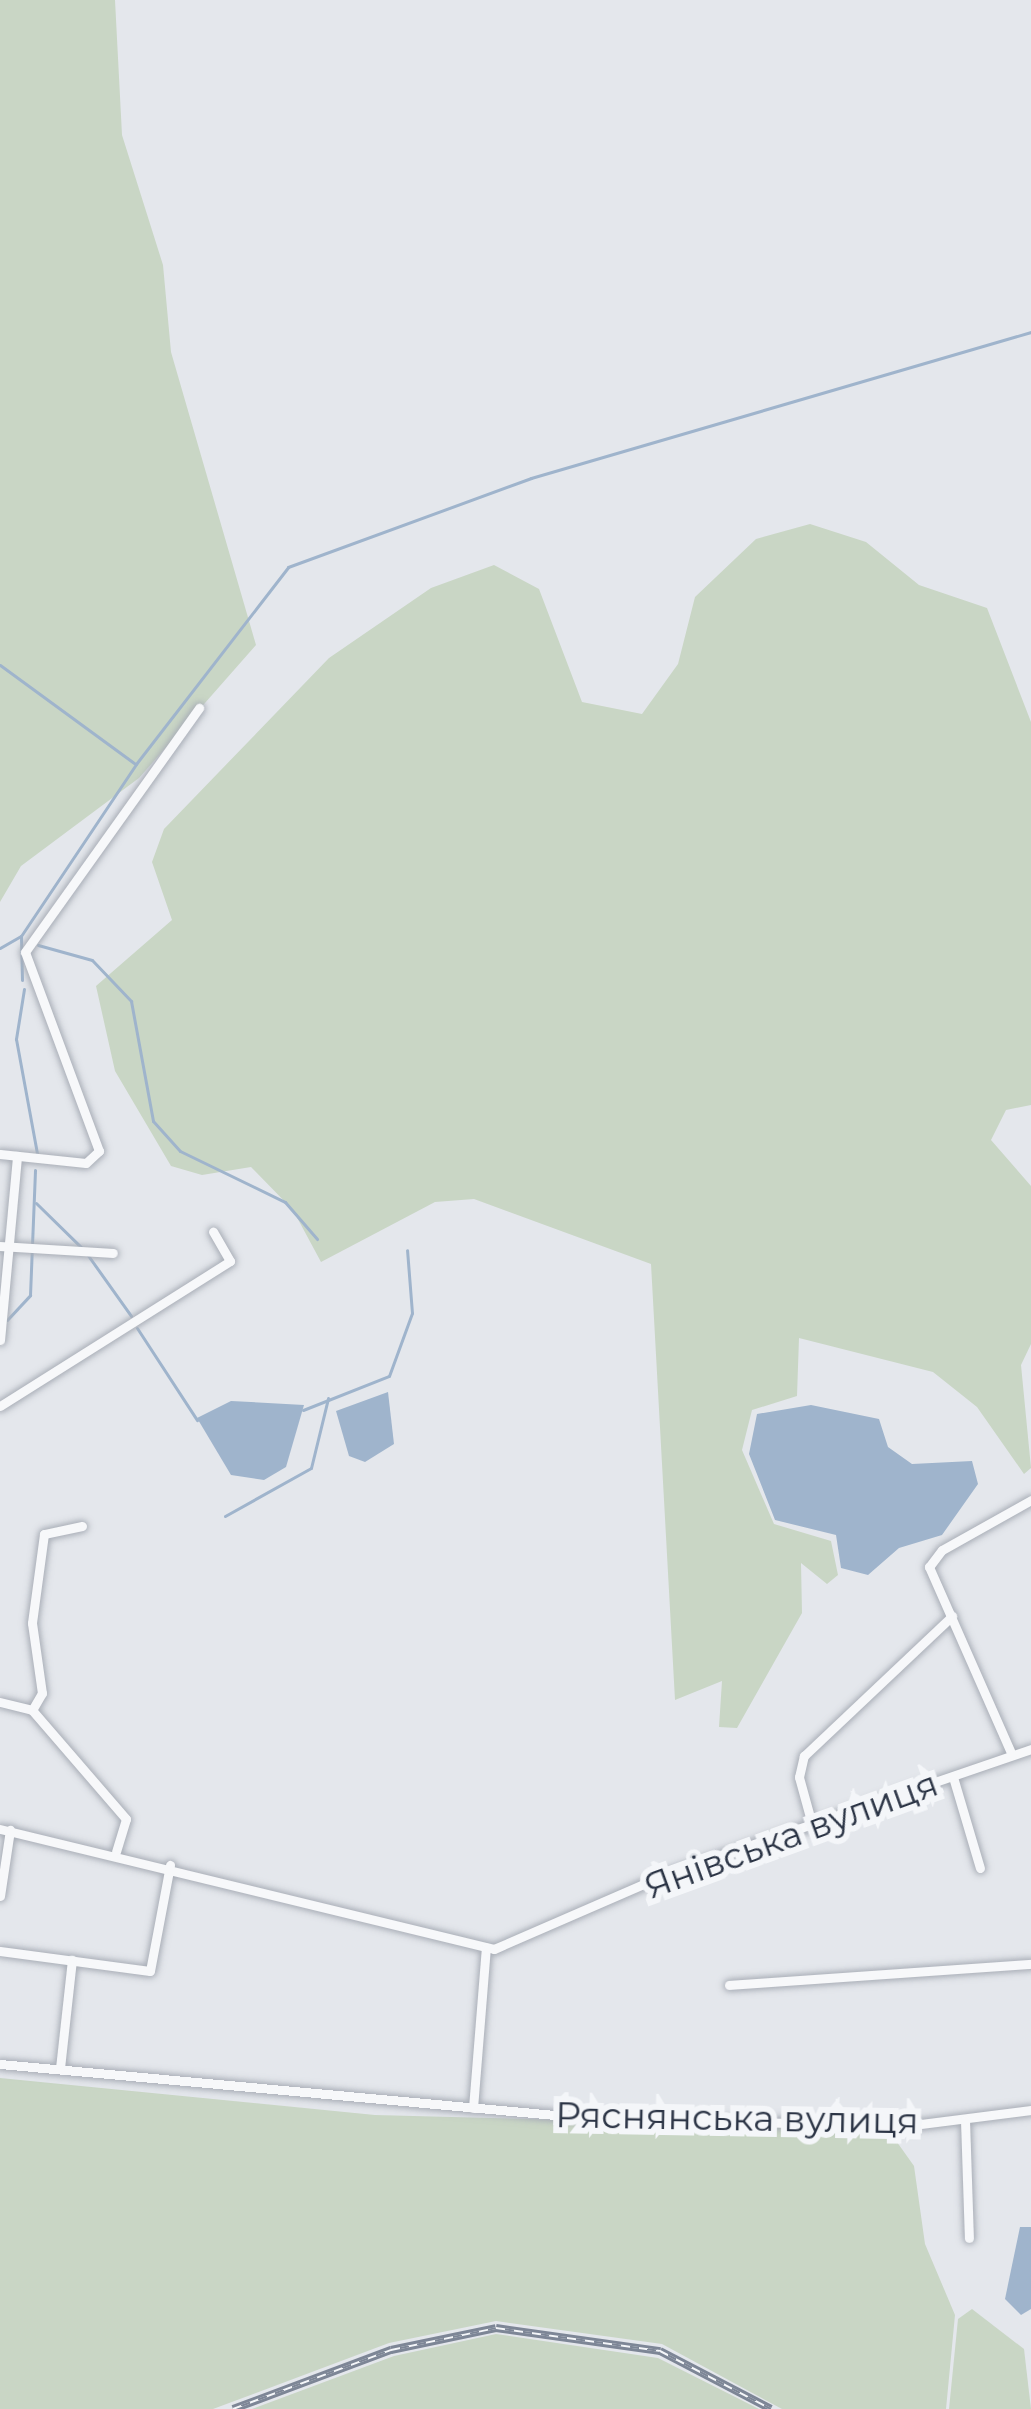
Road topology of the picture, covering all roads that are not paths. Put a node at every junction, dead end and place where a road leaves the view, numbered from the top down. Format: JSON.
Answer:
{"nodes":[{"id":1,"x":199,"y":708,"type":"dead end"},
{"id":2,"x":0,"y":1154,"type":"edge"},
{"id":3,"x":17,"y":1156,"type":"junction"},
{"id":4,"x":213,"y":1232,"type":"dead end"},
{"id":5,"x":3,"y":1246,"type":"edge"},
{"id":6,"x":113,"y":1252,"type":"dead end"},
{"id":7,"x":0,"y":1340,"type":"edge"},
{"id":8,"x":0,"y":1406,"type":"edge"},
{"id":9,"x":1031,"y":1500,"type":"edge"},
{"id":10,"x":82,"y":1526,"type":"dead end"},
{"id":11,"x":952,"y":1616,"type":"junction"},
{"id":12,"x":0,"y":1702,"type":"edge"},
{"id":13,"x":32,"y":1710,"type":"junction"},
{"id":14,"x":1031,"y":1749,"type":"edge"},
{"id":15,"x":1012,"y":1756,"type":"junction"},
{"id":16,"x":953,"y":1777,"type":"junction"},
{"id":17,"x":813,"y":1828,"type":"junction"},
{"id":18,"x":5,"y":1830,"type":"edge"},
{"id":19,"x":116,"y":1852,"type":"junction"},
{"id":20,"x":170,"y":1865,"type":"junction"},
{"id":21,"x":980,"y":1868,"type":"dead end"},
{"id":22,"x":0,"y":1896,"type":"edge"},
{"id":23,"x":486,"y":1948,"type":"junction"},
{"id":24,"x":0,"y":1951,"type":"edge"},
{"id":25,"x":72,"y":1960,"type":"junction"},
{"id":26,"x":1031,"y":1964,"type":"edge"},
{"id":27,"x":729,"y":1985,"type":"dead end"},
{"id":28,"x":0,"y":2064,"type":"edge"},
{"id":29,"x":61,"y":2068,"type":"junction"},
{"id":30,"x":472,"y":2108,"type":"junction"},
{"id":31,"x":1031,"y":2110,"type":"edge"},
{"id":32,"x":965,"y":2120,"type":"junction"},
{"id":33,"x":968,"y":2238,"type":"dead end"}],
"edges":[{"from":1,"to":3,"type":"street"},
{"from":2,"to":3,"type":"street"},
{"from":3,"to":5,"type":"street"},
{"from":4,"to":8,"type":"street"},
{"from":5,"to":6,"type":"street"},
{"from":5,"to":7,"type":"street"},
{"from":9,"to":11,"type":"street"},
{"from":10,"to":13,"type":"street"},
{"from":11,"to":15,"type":"street"},
{"from":11,"to":17,"type":"street"},
{"from":12,"to":13,"type":"street"},
{"from":13,"to":19,"type":"street"},
{"from":14,"to":15,"type":"street","name":"Янівська вулиця"},
{"from":15,"to":16,"type":"street","name":"Янівська вулиця"},
{"from":16,"to":17,"type":"street","name":"Янівська вулиця"},
{"from":16,"to":21,"type":"street"},
{"from":17,"to":23,"type":"street","name":"Янівська вулиця"},
{"from":18,"to":19,"type":"street"},
{"from":18,"to":22,"type":"street"},
{"from":19,"to":20,"type":"street"},
{"from":20,"to":23,"type":"street"},
{"from":20,"to":25,"type":"street"},
{"from":23,"to":30,"type":"street"},
{"from":24,"to":25,"type":"street"},
{"from":25,"to":29,"type":"street"},
{"from":26,"to":27,"type":"street"},
{"from":28,"to":29,"type":"street","name":"Ряснянська вулиця"},
{"from":29,"to":30,"type":"street","name":"Ряснянська вулиця"},
{"from":30,"to":32,"type":"street","name":"Ряснянська вулиця"},
{"from":31,"to":32,"type":"street","name":"Ряснянська вулиця"},
{"from":32,"to":33,"type":"street"}]}
